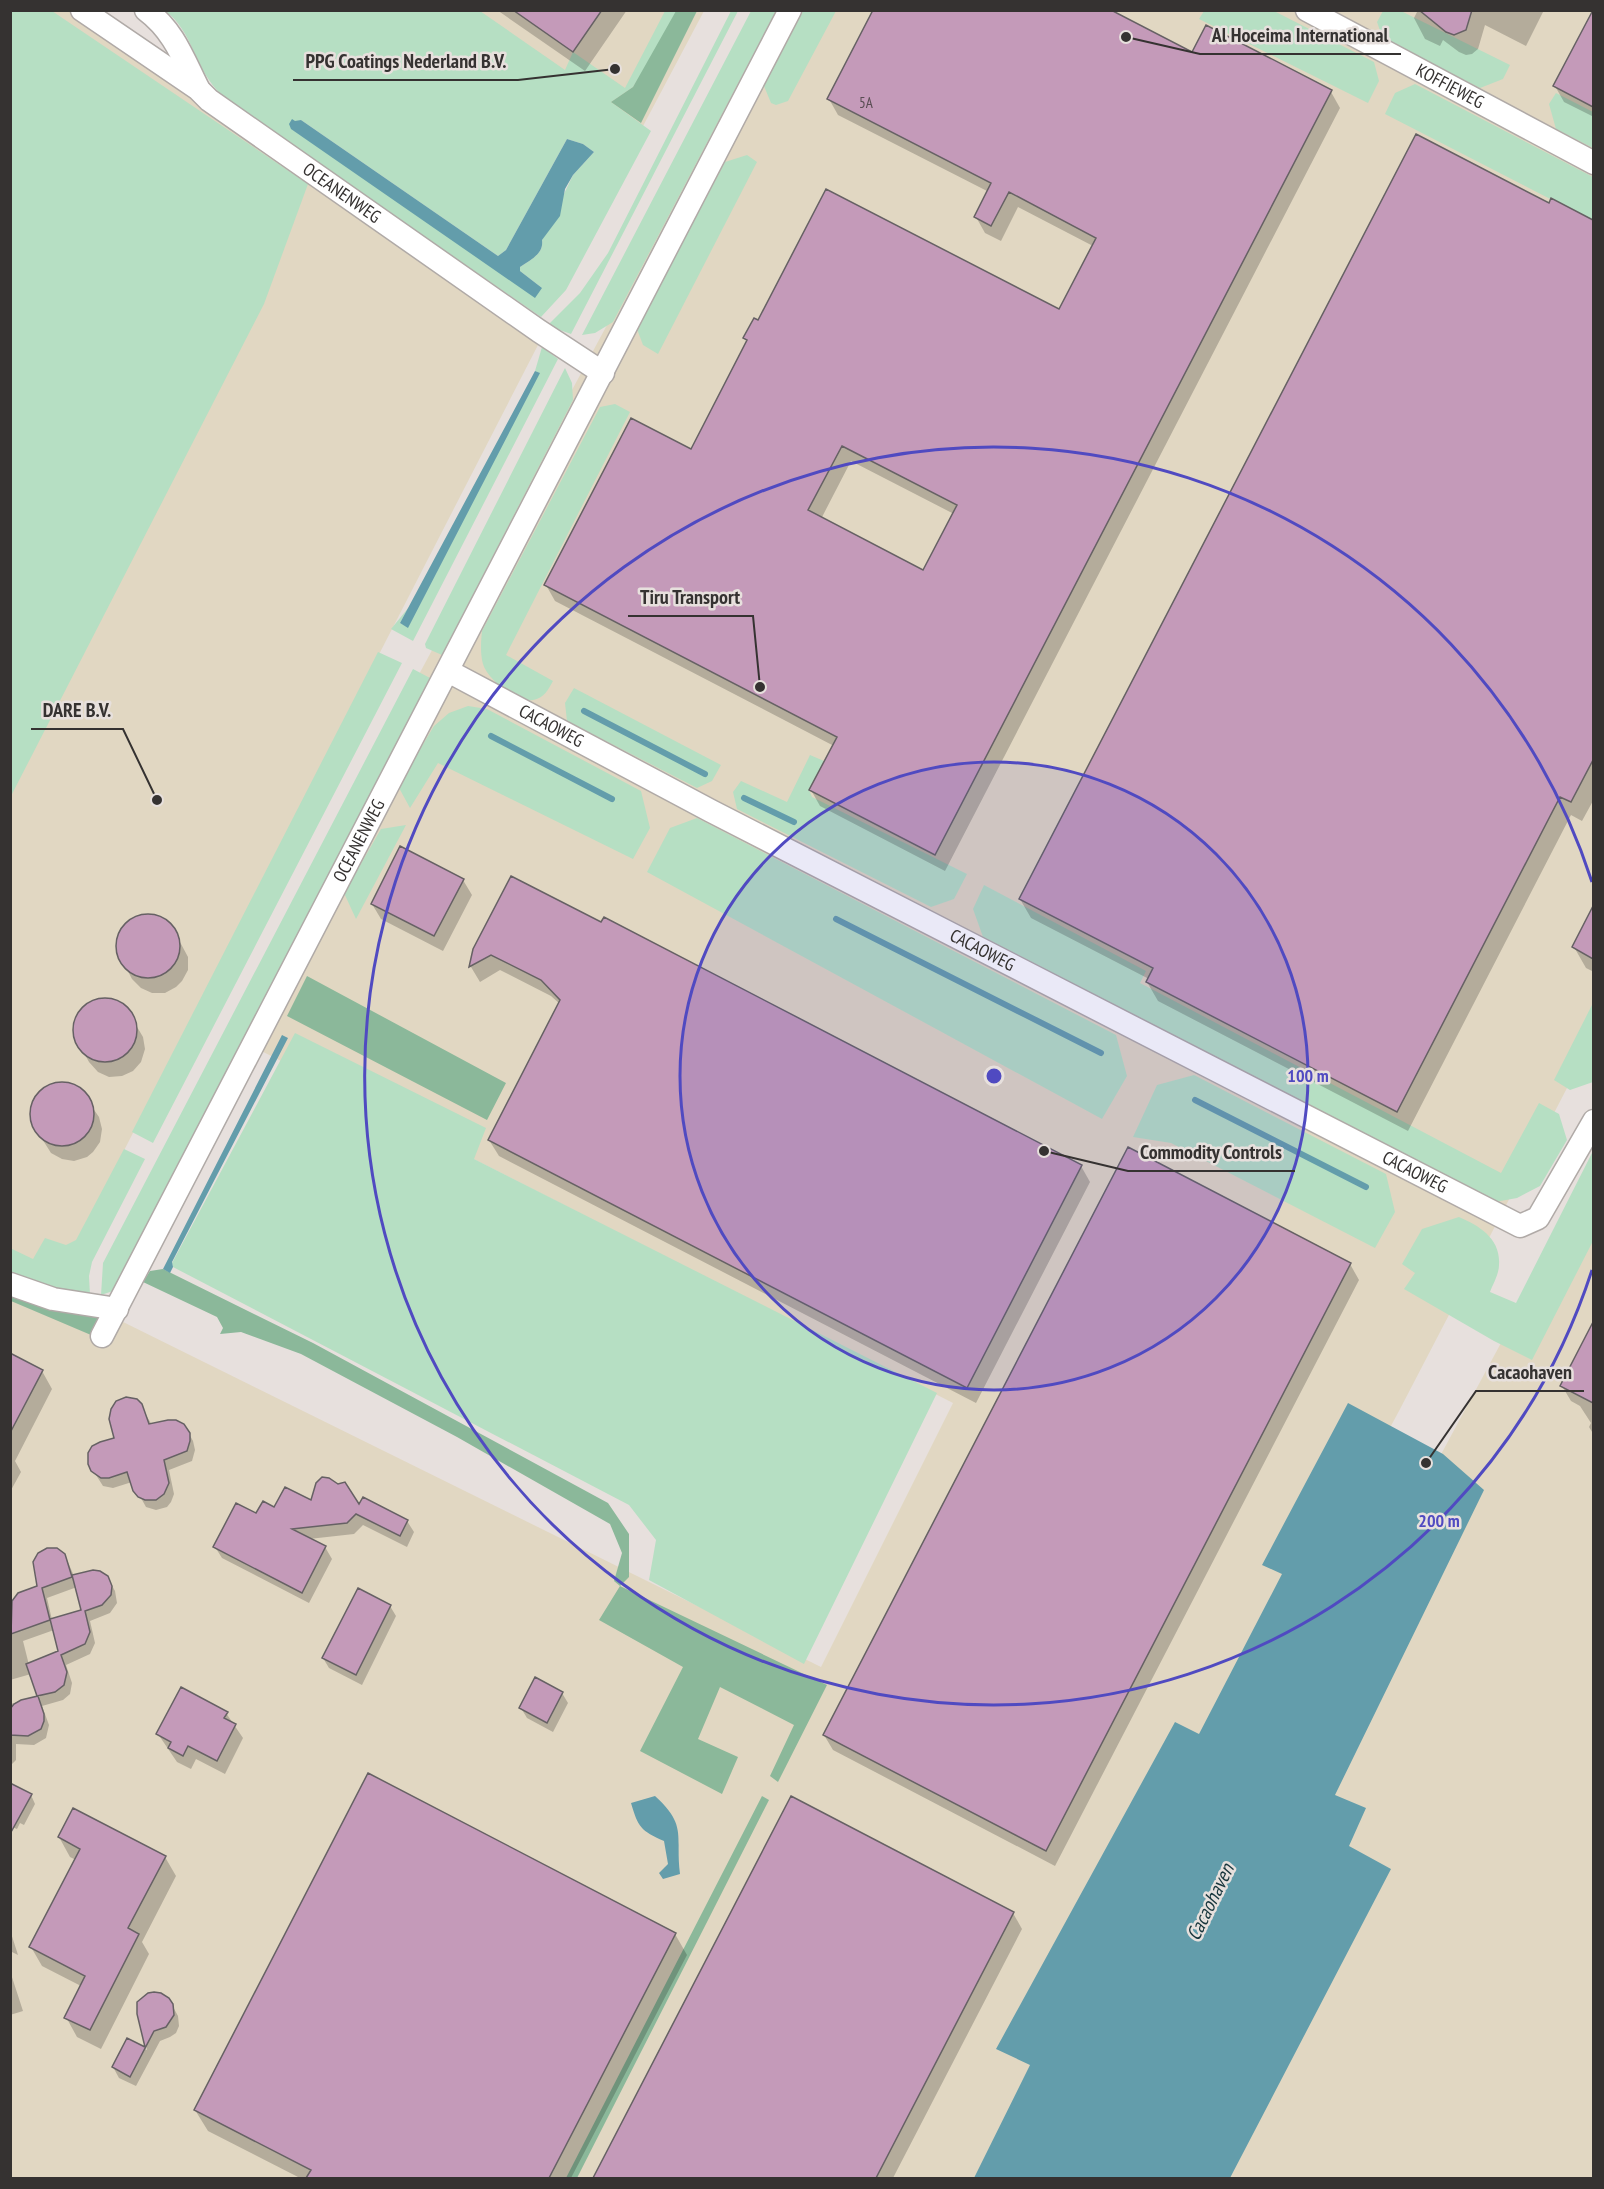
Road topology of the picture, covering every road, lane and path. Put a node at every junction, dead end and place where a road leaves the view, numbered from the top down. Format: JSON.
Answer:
{"nodes":[{"id":1,"x":82,"y":10,"type":"edge"},
{"id":2,"x":146,"y":10,"type":"edge"},
{"id":3,"x":790,"y":10,"type":"edge"},
{"id":4,"x":1306,"y":10,"type":"edge"},
{"id":5,"x":198,"y":89,"type":"junction"},
{"id":6,"x":1593,"y":163,"type":"edge"},
{"id":7,"x":603,"y":372,"type":"junction"},
{"id":8,"x":448,"y":671,"type":"junction"},
{"id":9,"x":1593,"y":1121,"type":"edge"},
{"id":10,"x":10,"y":1284,"type":"edge"},
{"id":11,"x":117,"y":1309,"type":"junction"},
{"id":12,"x":102,"y":1336,"type":"dead end"}],
"edges":[{"from":1,"to":5,"type":"street","name":"OCEANENWEG"},
{"from":2,"to":5,"type":"street"},
{"from":3,"to":7,"type":"street","name":"OCEANENWEG"},
{"from":4,"to":6,"type":"street","name":"KOFFIEWEG"},
{"from":5,"to":7,"type":"street","name":"OCEANENWEG"},
{"from":7,"to":8,"type":"street","name":"OCEANENWEG"},
{"from":8,"to":9,"type":"street","name":"CACAOWEG"},
{"from":8,"to":11,"type":"street","name":"OCEANENWEG"},
{"from":10,"to":11,"type":"street"},
{"from":11,"to":12,"type":"street","name":"OCEANENWEG"}]}
